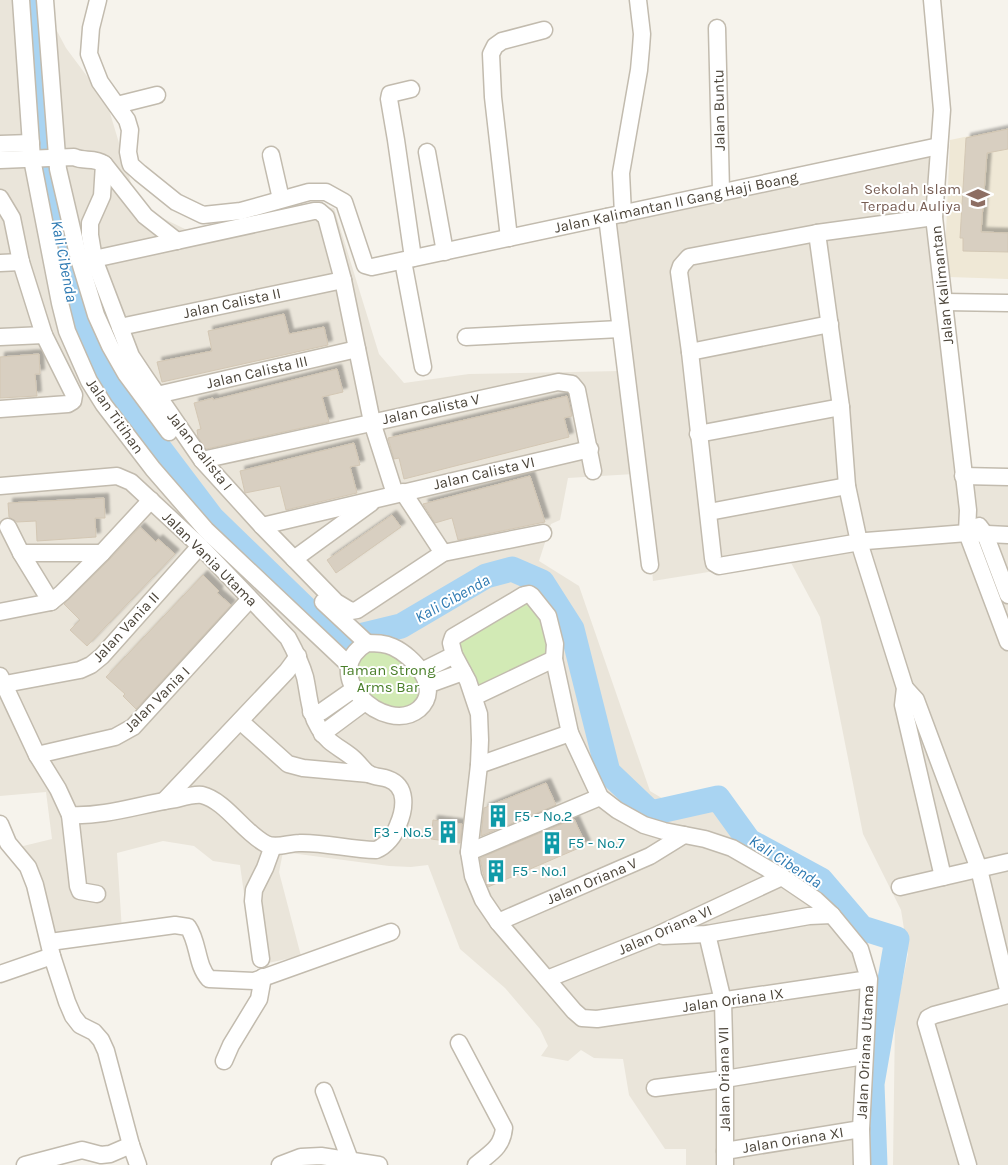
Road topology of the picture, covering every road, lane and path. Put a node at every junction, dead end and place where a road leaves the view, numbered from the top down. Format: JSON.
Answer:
{"nodes":[{"id":1,"x":20,"y":0,"type":"edge"},
{"id":2,"x":45,"y":0,"type":"edge"},
{"id":3,"x":98,"y":0,"type":"edge"},
{"id":4,"x":638,"y":0,"type":"edge"},
{"id":5,"x":932,"y":0,"type":"edge"},
{"id":6,"x":717,"y":28,"type":"dead end"},
{"id":7,"x":544,"y":30,"type":"dead end"},
{"id":8,"x":411,"y":89,"type":"dead end"},
{"id":9,"x":157,"y":95,"type":"dead end"},
{"id":10,"x":117,"y":105,"type":"junction"},
{"id":11,"x":0,"y":144,"type":"edge"},
{"id":12,"x":939,"y":146,"type":"junction"},
{"id":13,"x":427,"y":152,"type":"dead end"},
{"id":14,"x":271,"y":155,"type":"dead end"},
{"id":15,"x":0,"y":160,"type":"edge"},
{"id":16,"x":34,"y":161,"type":"junction"},
{"id":17,"x":56,"y":163,"type":"junction"},
{"id":18,"x":104,"y":164,"type":"junction"},
{"id":19,"x":721,"y":191,"type":"junction"},
{"id":20,"x":0,"y":198,"type":"edge"},
{"id":21,"x":281,"y":199,"type":"junction"},
{"id":22,"x":615,"y":215,"type":"junction"},
{"id":23,"x":934,"y":217,"type":"junction"},
{"id":24,"x":817,"y":233,"type":"junction"},
{"id":25,"x":509,"y":238,"type":"junction"},
{"id":26,"x":178,"y":241,"type":"junction"},
{"id":27,"x":445,"y":252,"type":"junction"},
{"id":28,"x":94,"y":259,"type":"junction"},
{"id":29,"x":408,"y":260,"type":"junction"},
{"id":30,"x":21,"y":262,"type":"junction"},
{"id":31,"x":0,"y":263,"type":"edge"},
{"id":32,"x":343,"y":280,"type":"junction"},
{"id":33,"x":944,"y":302,"type":"junction"},
{"id":34,"x":1008,"y":303,"type":"edge"},
{"id":35,"x":830,"y":324,"type":"junction"},
{"id":36,"x":120,"y":327,"type":"junction"},
{"id":37,"x":620,"y":329,"type":"junction"},
{"id":38,"x":44,"y":335,"type":"junction"},
{"id":39,"x":0,"y":337,"type":"edge"},
{"id":40,"x":466,"y":338,"type":"dead end"},
{"id":41,"x":357,"y":349,"type":"junction"},
{"id":42,"x":690,"y":352,"type":"junction"},
{"id":43,"x":423,"y":367,"type":"dead end"},
{"id":44,"x":157,"y":396,"type":"junction"},
{"id":45,"x":841,"y":407,"type":"junction"},
{"id":46,"x":0,"y":409,"type":"edge"},
{"id":47,"x":372,"y":422,"type":"junction"},
{"id":48,"x":698,"y":434,"type":"junction"},
{"id":49,"x":590,"y":448,"type":"junction"},
{"id":50,"x":202,"y":460,"type":"junction"},
{"id":51,"x":593,"y":471,"type":"dead end"},
{"id":52,"x":964,"y":476,"type":"junction"},
{"id":53,"x":1008,"y":477,"type":"edge"},
{"id":54,"x":0,"y":486,"type":"edge"},
{"id":55,"x":847,"y":486,"type":"junction"},
{"id":56,"x":399,"y":493,"type":"junction"},
{"id":57,"x":378,"y":498,"type":"junction"},
{"id":58,"x":151,"y":500,"type":"junction"},
{"id":59,"x":968,"y":510,"type":"junction"},
{"id":60,"x":709,"y":512,"type":"junction"},
{"id":61,"x":262,"y":526,"type":"junction"},
{"id":62,"x":8,"y":527,"type":"dead end"},
{"id":63,"x":967,"y":533,"type":"junction"},
{"id":64,"x":543,"y":534,"type":"dead end"},
{"id":65,"x":985,"y":534,"type":"junction"},
{"id":66,"x":1008,"y":535,"type":"edge"},
{"id":67,"x":859,"y":542,"type":"junction"},
{"id":68,"x":200,"y":546,"type":"junction"},
{"id":69,"x":21,"y":553,"type":"junction"},
{"id":70,"x":102,"y":553,"type":"junction"},
{"id":71,"x":443,"y":553,"type":"junction"},
{"id":72,"x":294,"y":559,"type":"junction"},
{"id":73,"x":650,"y":565,"type":"dead end"},
{"id":74,"x":1008,"y":595,"type":"edge"},
{"id":75,"x":250,"y":599,"type":"junction"},
{"id":76,"x":51,"y":602,"type":"junction"},
{"id":77,"x":0,"y":612,"type":"edge"},
{"id":78,"x":1008,"y":642,"type":"edge"},
{"id":79,"x":366,"y":643,"type":"junction"},
{"id":80,"x":454,"y":655,"type":"junction"},
{"id":81,"x":298,"y":656,"type":"junction"},
{"id":82,"x":554,"y":659,"type":"junction"},
{"id":83,"x":349,"y":665,"type":"junction"},
{"id":84,"x":463,"y":672,"type":"junction"},
{"id":85,"x":424,"y":678,"type":"junction"},
{"id":86,"x":2,"y":680,"type":"edge"},
{"id":87,"x":905,"y":688,"type":"junction"},
{"id":88,"x":354,"y":689,"type":"junction"},
{"id":89,"x":474,"y":697,"type":"junction"},
{"id":90,"x":365,"y":702,"type":"junction"},
{"id":91,"x":311,"y":712,"type":"junction"},
{"id":92,"x":240,"y":721,"type":"junction"},
{"id":93,"x":570,"y":733,"type":"junction"},
{"id":94,"x":322,"y":734,"type":"junction"},
{"id":95,"x":37,"y":754,"type":"junction"},
{"id":96,"x":479,"y":765,"type":"junction"},
{"id":97,"x":369,"y":774,"type":"junction"},
{"id":98,"x":183,"y":781,"type":"junction"},
{"id":99,"x":200,"y":795,"type":"junction"},
{"id":100,"x":600,"y":797,"type":"junction"},
{"id":101,"x":164,"y":800,"type":"junction"},
{"id":102,"x":70,"y":815,"type":"junction"},
{"id":103,"x":0,"y":824,"type":"edge"},
{"id":104,"x":684,"y":835,"type":"junction"},
{"id":105,"x":273,"y":846,"type":"junction"},
{"id":106,"x":469,"y":852,"type":"junction"},
{"id":107,"x":1008,"y":862,"type":"edge"},
{"id":108,"x":979,"y":869,"type":"junction"},
{"id":109,"x":782,"y":877,"type":"junction"},
{"id":110,"x":943,"y":877,"type":"junction"},
{"id":111,"x":900,"y":887,"type":"dead end"},
{"id":112,"x":97,"y":894,"type":"dead end"},
{"id":113,"x":832,"y":915,"type":"junction"},
{"id":114,"x":498,"y":922,"type":"junction"},
{"id":115,"x":391,"y":932,"type":"dead end"},
{"id":116,"x":707,"y":934,"type":"junction"},
{"id":117,"x":654,"y":936,"type":"junction"},
{"id":118,"x":51,"y":949,"type":"junction"},
{"id":119,"x":261,"y":959,"type":"dead end"},
{"id":120,"x":0,"y":974,"type":"edge"},
{"id":121,"x":263,"y":977,"type":"junction"},
{"id":122,"x":547,"y":979,"type":"junction"},
{"id":123,"x":869,"y":979,"type":"junction"},
{"id":124,"x":1008,"y":990,"type":"edge"},
{"id":125,"x":1008,"y":995,"type":"edge"},
{"id":126,"x":723,"y":1002,"type":"junction"},
{"id":127,"x":459,"y":1043,"type":"dead end"},
{"id":128,"x":864,"y":1056,"type":"junction"},
{"id":129,"x":224,"y":1061,"type":"dead end"},
{"id":130,"x":725,"y":1079,"type":"junction"},
{"id":131,"x":655,"y":1088,"type":"dead end"},
{"id":132,"x":324,"y":1091,"type":"dead end"},
{"id":133,"x":861,"y":1129,"type":"junction"},
{"id":134,"x":131,"y":1145,"type":"junction"},
{"id":135,"x":725,"y":1158,"type":"edge"},
{"id":136,"x":350,"y":1160,"type":"junction"},
{"id":137,"x":25,"y":1165,"type":"edge"},
{"id":138,"x":138,"y":1165,"type":"edge"},
{"id":139,"x":280,"y":1165,"type":"edge"},
{"id":140,"x":378,"y":1165,"type":"edge"},
{"id":141,"x":476,"y":1165,"type":"edge"},
{"id":142,"x":862,"y":1165,"type":"edge"},
{"id":143,"x":968,"y":1165,"type":"edge"}],
"edges":[{"from":1,"to":16,"type":"street","name":"Jalan Titihan"},
{"from":2,"to":17,"type":"street"},
{"from":3,"to":10,"type":"street"},
{"from":4,"to":22,"type":"street"},
{"from":5,"to":12,"type":"street","name":"Jalan Kalimantan"},
{"from":6,"to":19,"type":"street","name":"Jalan Buntu"},
{"from":7,"to":25,"type":"street"},
{"from":8,"to":29,"type":"street"},
{"from":9,"to":10,"type":"street"},
{"from":10,"to":21,"type":"street"},
{"from":11,"to":16,"type":"street"},
{"from":12,"to":19,"type":"street","name":"Jalan Kalimantan II Gang Haji Boang"},
{"from":12,"to":23,"type":"street","name":"Jalan Kalimantan"},
{"from":13,"to":27,"type":"street"},
{"from":14,"to":21,"type":"street"},
{"from":15,"to":16,"type":"street"},
{"from":16,"to":17,"type":"street"},
{"from":16,"to":83,"type":"street","name":"Jalan Titihan"},
{"from":17,"to":18,"type":"street"},
{"from":17,"to":79,"type":"street"},
{"from":18,"to":26,"type":"street"},
{"from":18,"to":28,"type":"street","name":"Jalan Calista I"},
{"from":19,"to":22,"type":"street","name":"Jalan Kalimantan II Gang Haji Boang"},
{"from":20,"to":30,"type":"street"},
{"from":21,"to":29,"type":"street","name":"Jalan Kalimantan II Gang Haji Boang"},
{"from":22,"to":25,"type":"street","name":"Jalan Kalimantan II Gang Haji Boang"},
{"from":22,"to":37,"type":"street"},
{"from":23,"to":24,"type":"street"},
{"from":23,"to":33,"type":"street","name":"Jalan Kalimantan"},
{"from":24,"to":35,"type":"street"},
{"from":24,"to":42,"type":"street"},
{"from":25,"to":27,"type":"street","name":"Jalan Kalimantan II Gang Haji Boang"},
{"from":26,"to":28,"type":"street"},
{"from":26,"to":32,"type":"street"},
{"from":27,"to":29,"type":"street","name":"Jalan Kalimantan II Gang Haji Boang"},
{"from":28,"to":36,"type":"street","name":"Jalan Calista I"},
{"from":29,"to":43,"type":"street"},
{"from":30,"to":31,"type":"street"},
{"from":30,"to":38,"type":"street"},
{"from":32,"to":36,"type":"street","name":"Jalan Calista II"},
{"from":32,"to":41,"type":"street"},
{"from":33,"to":34,"type":"street"},
{"from":33,"to":52,"type":"street","name":"Jalan Kalimantan"},
{"from":35,"to":42,"type":"street"},
{"from":35,"to":45,"type":"street"},
{"from":36,"to":44,"type":"street","name":"Jalan Calista I"},
{"from":37,"to":40,"type":"street"},
{"from":37,"to":73,"type":"street"},
{"from":38,"to":39,"type":"street"},
{"from":38,"to":46,"type":"street"},
{"from":41,"to":44,"type":"street","name":"Jalan Calista III"},
{"from":41,"to":47,"type":"street"},
{"from":42,"to":48,"type":"street"},
{"from":44,"to":50,"type":"street","name":"Jalan Calista I"},
{"from":45,"to":48,"type":"street"},
{"from":45,"to":55,"type":"street"},
{"from":47,"to":49,"type":"street","name":"Jalan Calista V"},
{"from":47,"to":50,"type":"street","name":"Jalan Calista V"},
{"from":47,"to":56,"type":"street"},
{"from":48,"to":60,"type":"street"},
{"from":49,"to":51,"type":"street","name":"Jalan Calista V"},
{"from":49,"to":56,"type":"street","name":"Jalan Calista VI"},
{"from":50,"to":61,"type":"street","name":"Jalan Calista I"},
{"from":52,"to":53,"type":"street"},
{"from":52,"to":59,"type":"street","name":"Jalan Kalimantan"},
{"from":54,"to":58,"type":"street","name":"Jalan Vania Utama"},
{"from":55,"to":60,"type":"street"},
{"from":55,"to":67,"type":"street"},
{"from":56,"to":57,"type":"street","name":"Jalan Calista VI"},
{"from":56,"to":71,"type":"street"},
{"from":57,"to":61,"type":"street","name":"Jalan Calista VI"},
{"from":57,"to":72,"type":"street","name":"Jalan Calista VI"},
{"from":58,"to":68,"type":"street","name":"Jalan Vania Utama"},
{"from":58,"to":70,"type":"street"},
{"from":59,"to":63,"type":"street","name":"Jalan Kalimantan"},
{"from":59,"to":65,"type":"street","name":"Jalan Kalimantan"},
{"from":60,"to":67,"type":"street"},
{"from":61,"to":72,"type":"street","name":"Jalan Calista I"},
{"from":62,"to":69,"type":"street"},
{"from":63,"to":65,"type":"street"},
{"from":63,"to":67,"type":"street"},
{"from":63,"to":78,"type":"street","name":"Jalan Kalimantan"},
{"from":64,"to":71,"type":"street"},
{"from":65,"to":66,"type":"street"},
{"from":65,"to":74,"type":"street","name":"Jalan Kalimantan"},
{"from":67,"to":87,"type":"street"},
{"from":68,"to":75,"type":"street","name":"Jalan Vania Utama"},
{"from":68,"to":86,"type":"street","name":"Jalan Vania II"},
{"from":69,"to":70,"type":"street"},
{"from":69,"to":76,"type":"street"},
{"from":70,"to":76,"type":"street"},
{"from":71,"to":72,"type":"street","name":"Jalan Calista I"},
{"from":75,"to":81,"type":"street","name":"Jalan Vania Utama"},
{"from":75,"to":95,"type":"street","name":"Jalan Vania I"},
{"from":76,"to":77,"type":"street"},
{"from":79,"to":83,"type":"street"},
{"from":79,"to":85,"type":"street"},
{"from":80,"to":82,"type":"street","name":"Jalan Oriana Utama"},
{"from":80,"to":84,"type":"street"},
{"from":80,"to":85,"type":"street"},
{"from":81,"to":91,"type":"street","name":"Jalan Vania Utama"},
{"from":81,"to":92,"type":"street"},
{"from":82,"to":89,"type":"street"},
{"from":82,"to":93,"type":"street","name":"Jalan Oriana Utama"},
{"from":83,"to":88,"type":"street"},
{"from":84,"to":85,"type":"street"},
{"from":84,"to":89,"type":"street"},
{"from":85,"to":90,"type":"street"},
{"from":86,"to":95,"type":"street"},
{"from":87,"to":108,"type":"street"},
{"from":87,"to":110,"type":"street"},
{"from":88,"to":90,"type":"street"},
{"from":88,"to":91,"type":"street"},
{"from":89,"to":96,"type":"street"},
{"from":90,"to":94,"type":"street"},
{"from":91,"to":94,"type":"street","name":"Jalan Vania Utama"},
{"from":92,"to":97,"type":"street","name":"Jalan Vania Utama"},
{"from":92,"to":98,"type":"street"},
{"from":93,"to":96,"type":"street"},
{"from":93,"to":100,"type":"street","name":"Jalan Oriana Utama"},
{"from":94,"to":97,"type":"street","name":"Jalan Vania Utama"},
{"from":95,"to":102,"type":"street"},
{"from":96,"to":106,"type":"street"},
{"from":97,"to":105,"type":"street","name":"Jalan Vania Utama"},
{"from":98,"to":99,"type":"street"},
{"from":98,"to":101,"type":"street"},
{"from":99,"to":101,"type":"street"},
{"from":99,"to":105,"type":"street"},
{"from":100,"to":104,"type":"street","name":"Jalan Oriana Utama"},
{"from":100,"to":106,"type":"street"},
{"from":101,"to":102,"type":"street"},
{"from":102,"to":112,"type":"street"},
{"from":103,"to":118,"type":"street"},
{"from":104,"to":109,"type":"street","name":"Jalan Oriana Utama"},
{"from":104,"to":114,"type":"street","name":"Jalan Oriana V"},
{"from":105,"to":119,"type":"street"},
{"from":106,"to":114,"type":"street"},
{"from":107,"to":108,"type":"street"},
{"from":108,"to":110,"type":"street"},
{"from":108,"to":124,"type":"street"},
{"from":109,"to":113,"type":"street","name":"Jalan Oriana Utama"},
{"from":109,"to":117,"type":"street","name":"Jalan Oriana VI"},
{"from":110,"to":111,"type":"street"},
{"from":113,"to":116,"type":"street"},
{"from":113,"to":123,"type":"street","name":"Jalan Oriana Utama"},
{"from":114,"to":122,"type":"street"},
{"from":115,"to":121,"type":"street"},
{"from":116,"to":117,"type":"street"},
{"from":116,"to":126,"type":"street","name":"Jalan Oriana VII"},
{"from":117,"to":122,"type":"street","name":"Jalan Oriana VI"},
{"from":118,"to":120,"type":"street"},
{"from":118,"to":121,"type":"street"},
{"from":118,"to":134,"type":"street"},
{"from":121,"to":129,"type":"street"},
{"from":122,"to":126,"type":"street","name":"Jalan Oriana IX"},
{"from":123,"to":126,"type":"street","name":"Jalan Oriana IX"},
{"from":123,"to":128,"type":"street","name":"Jalan Oriana Utama"},
{"from":125,"to":143,"type":"street"},
{"from":126,"to":130,"type":"street","name":"Jalan Oriana VII"},
{"from":127,"to":141,"type":"street"},
{"from":128,"to":130,"type":"street"},
{"from":128,"to":133,"type":"street","name":"Jalan Oriana Utama"},
{"from":130,"to":131,"type":"street"},
{"from":130,"to":135,"type":"street","name":"Jalan Oriana VII"},
{"from":132,"to":136,"type":"street"},
{"from":133,"to":135,"type":"street","name":"Jalan Oriana XI"},
{"from":133,"to":142,"type":"street","name":"Jalan Oriana Utama"},
{"from":134,"to":137,"type":"street"},
{"from":134,"to":138,"type":"street"},
{"from":136,"to":139,"type":"street"},
{"from":136,"to":140,"type":"street"}]}
